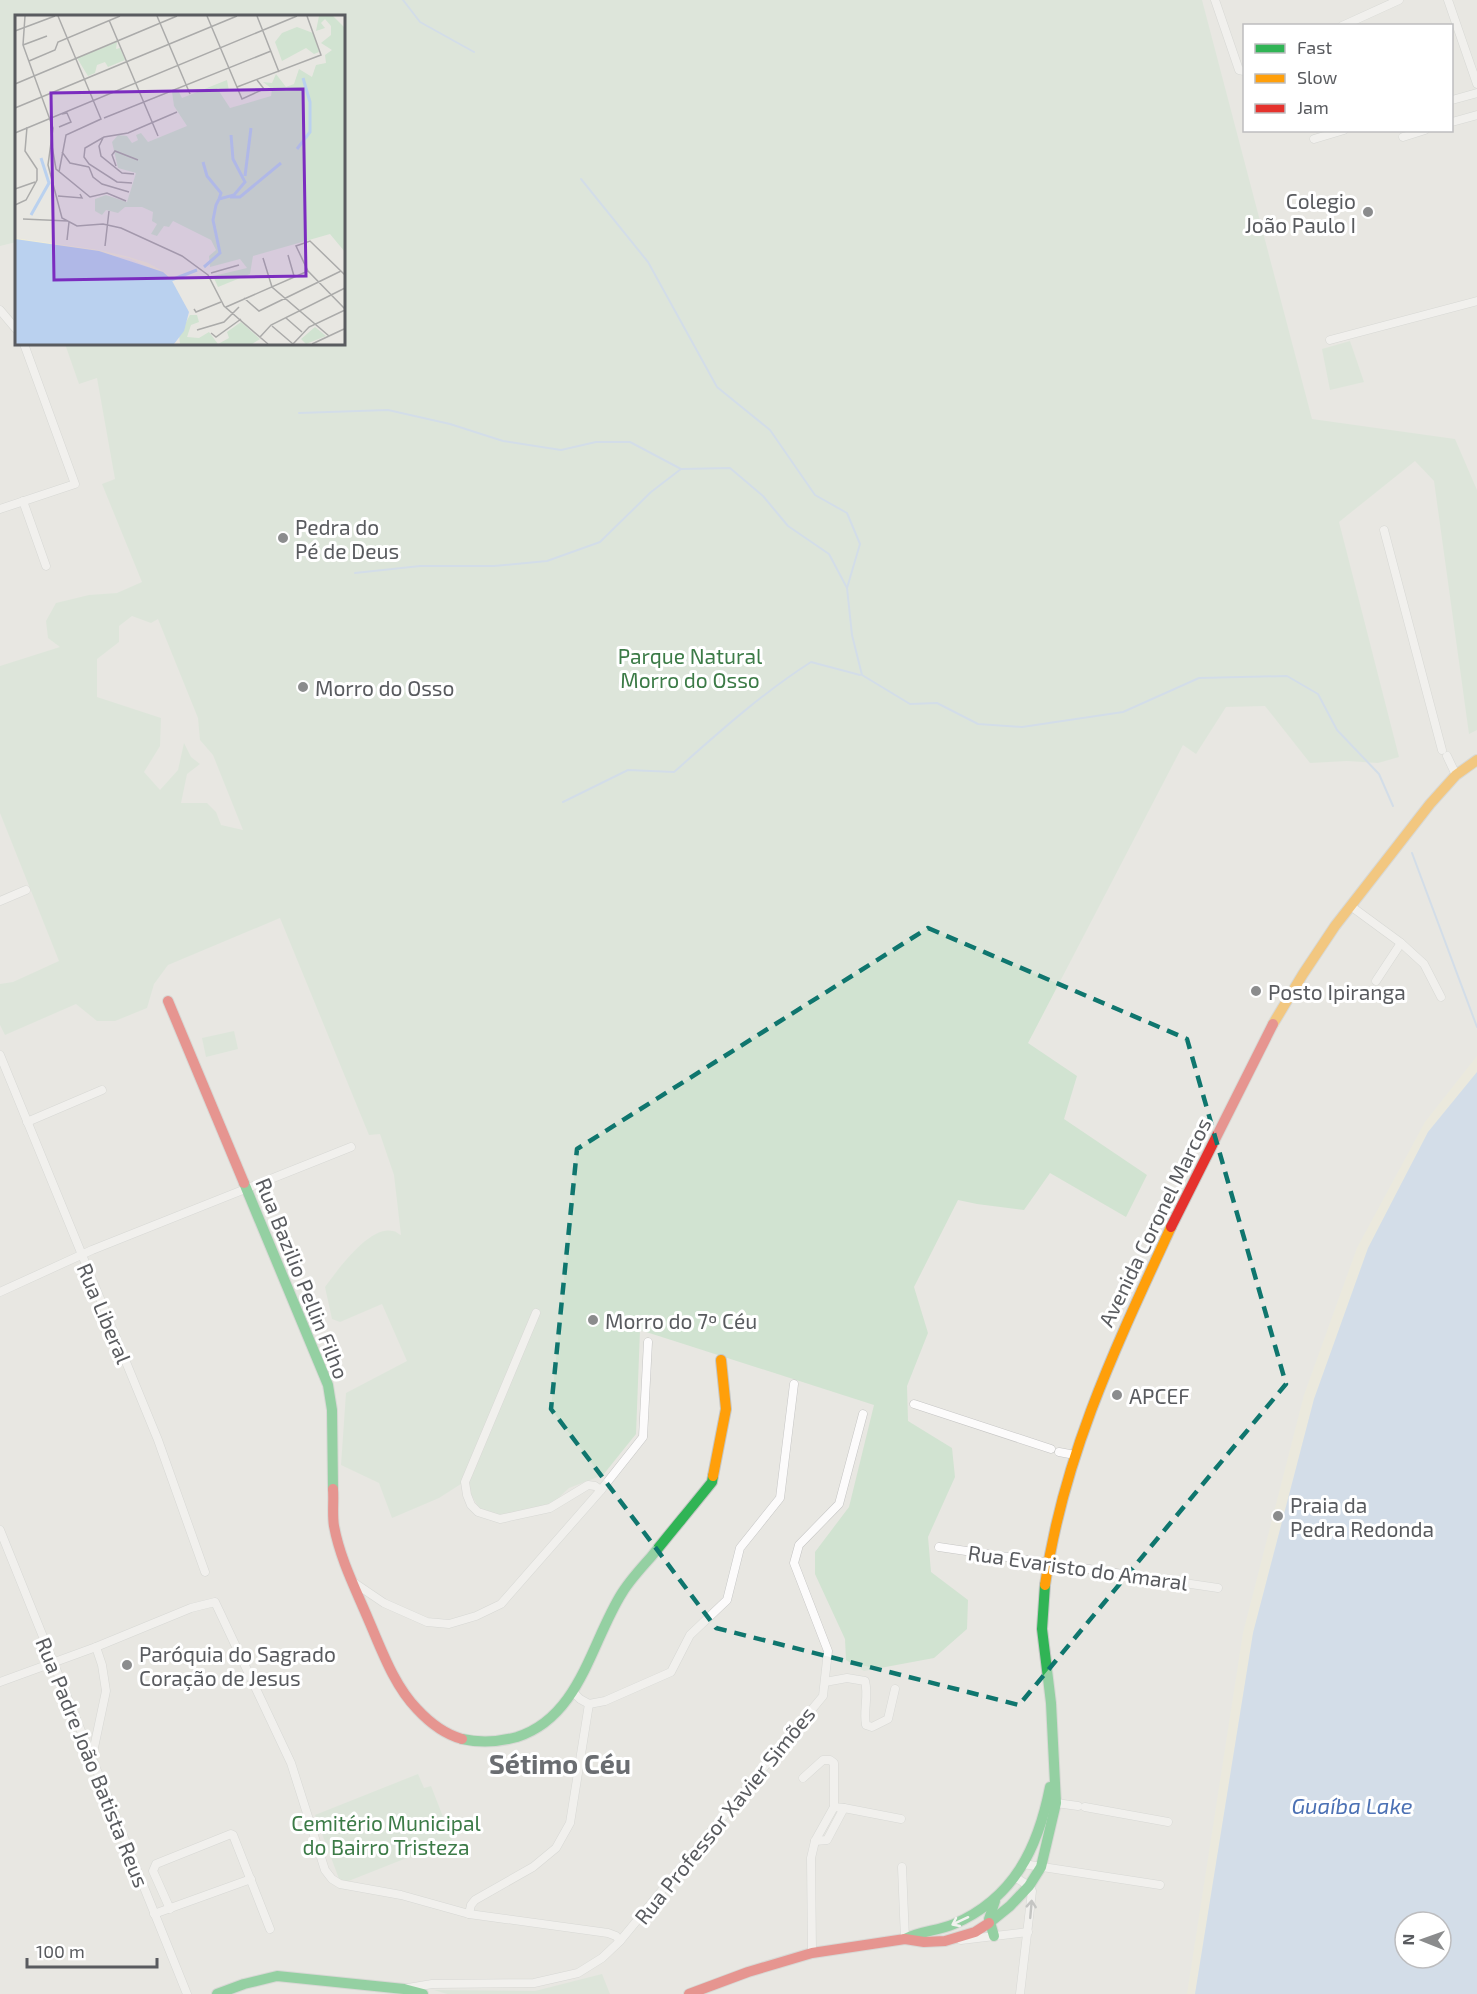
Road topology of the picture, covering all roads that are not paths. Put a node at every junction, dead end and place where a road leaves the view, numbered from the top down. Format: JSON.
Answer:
{"nodes":[{"id":1,"x":1215,"y":0,"type":"edge"},
{"id":2,"x":1399,"y":0,"type":"edge"},
{"id":3,"x":1448,"y":0,"type":"edge"},
{"id":4,"x":1388,"y":2,"type":"edge"},
{"id":5,"x":1346,"y":24,"type":"edge"},
{"id":6,"x":1242,"y":71,"type":"edge"},
{"id":7,"x":1477,"y":84,"type":"edge"},
{"id":8,"x":1477,"y":93,"type":"edge"},
{"id":9,"x":1453,"y":100,"type":"edge"},
{"id":10,"x":1477,"y":115,"type":"edge"},
{"id":11,"x":1453,"y":123,"type":"edge"},
{"id":12,"x":1337,"y":132,"type":"edge"},
{"id":13,"x":1419,"y":132,"type":"edge"},
{"id":14,"x":1403,"y":137,"type":"dead end"},
{"id":15,"x":1314,"y":139,"type":"dead end"},
{"id":16,"x":1477,"y":301,"type":"edge"},
{"id":17,"x":0,"y":310,"type":"edge"},
{"id":18,"x":15,"y":328,"type":"edge"},
{"id":19,"x":1330,"y":340,"type":"dead end"},
{"id":20,"x":24,"y":345,"type":"edge"},
{"id":21,"x":23,"y":501,"type":"junction"},
{"id":22,"x":0,"y":509,"type":"edge"},
{"id":23,"x":1384,"y":530,"type":"dead end"},
{"id":24,"x":46,"y":566,"type":"dead end"},
{"id":25,"x":1477,"y":760,"type":"edge"},
{"id":26,"x":1456,"y":775,"type":"junction"},
{"id":27,"x":26,"y":890,"type":"dead end"},
{"id":28,"x":0,"y":901,"type":"edge"},
{"id":29,"x":1352,"y":907,"type":"junction"},
{"id":30,"x":1401,"y":943,"type":"junction"},
{"id":31,"x":1376,"y":981,"type":"dead end"},
{"id":32,"x":1441,"y":997,"type":"dead end"},
{"id":33,"x":168,"y":1000,"type":"dead end"},
{"id":34,"x":0,"y":1055,"type":"edge"},
{"id":35,"x":102,"y":1090,"type":"dead end"},
{"id":36,"x":27,"y":1122,"type":"junction"},
{"id":37,"x":351,"y":1147,"type":"dead end"},
{"id":38,"x":246,"y":1190,"type":"junction"},
{"id":39,"x":81,"y":1255,"type":"junction"},
{"id":40,"x":0,"y":1292,"type":"edge"},
{"id":41,"x":536,"y":1313,"type":"dead end"},
{"id":42,"x":648,"y":1342,"type":"dead end"},
{"id":43,"x":722,"y":1360,"type":"dead end"},
{"id":44,"x":794,"y":1384,"type":"dead end"},
{"id":45,"x":914,"y":1404,"type":"dead end"},
{"id":46,"x":863,"y":1414,"type":"dead end"},
{"id":47,"x":1075,"y":1455,"type":"junction"},
{"id":48,"x":601,"y":1491,"type":"junction"},
{"id":49,"x":0,"y":1530,"type":"edge"},
{"id":50,"x":939,"y":1547,"type":"dead end"},
{"id":51,"x":1048,"y":1563,"type":"junction"},
{"id":52,"x":206,"y":1572,"type":"dead end"},
{"id":53,"x":351,"y":1581,"type":"junction"},
{"id":54,"x":1218,"y":1588,"type":"dead end"},
{"id":55,"x":96,"y":1647,"type":"junction"},
{"id":56,"x":53,"y":1662,"type":"junction"},
{"id":57,"x":0,"y":1682,"type":"edge"},
{"id":58,"x":825,"y":1682,"type":"junction"},
{"id":59,"x":895,"y":1689,"type":"dead end"},
{"id":60,"x":573,"y":1692,"type":"junction"},
{"id":61,"x":589,"y":1704,"type":"junction"},
{"id":62,"x":91,"y":1759,"type":"junction"},
{"id":63,"x":1054,"y":1773,"type":"junction"},
{"id":64,"x":803,"y":1778,"type":"dead end"},
{"id":65,"x":1056,"y":1803,"type":"junction"},
{"id":66,"x":834,"y":1807,"type":"junction"},
{"id":67,"x":844,"y":1808,"type":"junction"},
{"id":68,"x":901,"y":1819,"type":"dead end"},
{"id":69,"x":1168,"y":1822,"type":"dead end"},
{"id":70,"x":815,"y":1842,"type":"junction"},
{"id":71,"x":1023,"y":1864,"type":"junction"},
{"id":72,"x":902,"y":1867,"type":"dead end"},
{"id":73,"x":1041,"y":1867,"type":"junction"},
{"id":74,"x":1015,"y":1877,"type":"junction"},
{"id":75,"x":251,"y":1879,"type":"junction"},
{"id":76,"x":1160,"y":1885,"type":"dead end"},
{"id":77,"x":1029,"y":1886,"type":"junction"},
{"id":78,"x":1003,"y":1893,"type":"junction"},
{"id":79,"x":170,"y":1909,"type":"junction"},
{"id":80,"x":154,"y":1914,"type":"junction"},
{"id":81,"x":469,"y":1914,"type":"junction"},
{"id":82,"x":988,"y":1924,"type":"junction"},
{"id":83,"x":270,"y":1929,"type":"dead end"},
{"id":84,"x":1028,"y":1932,"type":"junction"},
{"id":85,"x":994,"y":1936,"type":"junction"},
{"id":86,"x":905,"y":1939,"type":"junction"},
{"id":87,"x":620,"y":1941,"type":"junction"},
{"id":88,"x":945,"y":1941,"type":"junction"},
{"id":89,"x":812,"y":1953,"type":"junction"},
{"id":90,"x":404,"y":1989,"type":"junction"},
{"id":91,"x":187,"y":1994,"type":"edge"},
{"id":92,"x":217,"y":1994,"type":"edge"},
{"id":93,"x":423,"y":1994,"type":"edge"},
{"id":94,"x":689,"y":1994,"type":"edge"},
{"id":95,"x":1020,"y":1994,"type":"edge"}],
"edges":[{"from":1,"to":6,"type":"street"},
{"from":2,"to":4,"type":"street"},
{"from":3,"to":7,"type":"street"},
{"from":4,"to":5,"type":"street"},
{"from":8,"to":9,"type":"street"},
{"from":10,"to":11,"type":"street"},
{"from":12,"to":15,"type":"street"},
{"from":13,"to":14,"type":"street"},
{"from":16,"to":19,"type":"street"},
{"from":17,"to":18,"type":"street"},
{"from":20,"to":21,"type":"street"},
{"from":21,"to":22,"type":"street"},
{"from":21,"to":24,"type":"street"},
{"from":23,"to":26,"type":"street"},
{"from":25,"to":26,"type":"main road","name":"Avenida Coronel Marcos"},
{"from":26,"to":29,"type":"main road","name":"Avenida Coronel Marcos"},
{"from":27,"to":28,"type":"street"},
{"from":29,"to":30,"type":"street"},
{"from":29,"to":47,"type":"main road","name":"Avenida Coronel Marcos"},
{"from":30,"to":31,"type":"street"},
{"from":30,"to":32,"type":"street"},
{"from":33,"to":38,"type":"main road","name":"Rua Bazilio Pellin Filho"},
{"from":34,"to":36,"type":"street","name":"Rua Liberal"},
{"from":35,"to":36,"type":"street"},
{"from":36,"to":39,"type":"street","name":"Rua Liberal"},
{"from":37,"to":38,"type":"street"},
{"from":38,"to":39,"type":"street"},
{"from":38,"to":53,"type":"main road","name":"Rua Bazilio Pellin Filho"},
{"from":39,"to":40,"type":"street"},
{"from":39,"to":52,"type":"street","name":"Rua Liberal"},
{"from":41,"to":48,"type":"street"},
{"from":42,"to":48,"type":"street"},
{"from":43,"to":60,"type":"main road","name":"Rua Bazilio Pellin Filho"},
{"from":44,"to":61,"type":"street"},
{"from":45,"to":47,"type":"street"},
{"from":46,"to":58,"type":"street","name":"Rua Professor Xavier Simões"},
{"from":47,"to":51,"type":"main road","name":"Avenida Coronel Marcos"},
{"from":48,"to":53,"type":"street"},
{"from":49,"to":56,"type":"street","name":"Rua Padre João Batista Reus"},
{"from":50,"to":51,"type":"street","name":"Rua Evaristo do Amaral"},
{"from":51,"to":54,"type":"street","name":"Rua Evaristo do Amaral"},
{"from":51,"to":63,"type":"main road","name":"Avenida Coronel Marcos"},
{"from":53,"to":60,"type":"main road","name":"Rua Bazilio Pellin Filho"},
{"from":55,"to":56,"type":"street"},
{"from":55,"to":62,"type":"street"},
{"from":55,"to":81,"type":"street"},
{"from":56,"to":57,"type":"street"},
{"from":56,"to":62,"type":"street","name":"Rua Padre João Batista Reus"},
{"from":58,"to":59,"type":"street"},
{"from":58,"to":87,"type":"street","name":"Rua Professor Xavier Simões"},
{"from":60,"to":61,"type":"street"},
{"from":61,"to":81,"type":"street"},
{"from":62,"to":80,"type":"street","name":"Rua Padre João Batista Reus"},
{"from":63,"to":65,"type":"main road","name":"Avenida Coronel Marcos"},
{"from":63,"to":71,"type":"main road","name":"Avenida Coronel Marcos"},
{"from":64,"to":66,"type":"street"},
{"from":65,"to":69,"type":"street"},
{"from":65,"to":73,"type":"main road","name":"Avenida Coronel Marcos"},
{"from":66,"to":67,"type":"street"},
{"from":66,"to":70,"type":"street"},
{"from":67,"to":68,"type":"street"},
{"from":67,"to":70,"type":"street"},
{"from":70,"to":89,"type":"street"},
{"from":71,"to":73,"type":"street"},
{"from":71,"to":74,"type":"main road","name":"Avenida Coronel Marcos"},
{"from":72,"to":86,"type":"street"},
{"from":73,"to":76,"type":"street"},
{"from":73,"to":77,"type":"main road","name":"Avenida Coronel Marcos"},
{"from":74,"to":77,"type":"street"},
{"from":74,"to":78,"type":"main road","name":"Avenida Coronel Marcos"},
{"from":75,"to":79,"type":"street"},
{"from":75,"to":79,"type":"street"},
{"from":75,"to":83,"type":"street"},
{"from":77,"to":82,"type":"main road","name":"Avenida Coronel Marcos"},
{"from":84,"to":77,"type":"street","one_way":true},
{"from":78,"to":82,"type":"main road"},
{"from":78,"to":86,"type":"main road","name":"Avenida Coronel Marcos","one_way":true},
{"from":79,"to":80,"type":"street"},
{"from":80,"to":91,"type":"street","name":"Rua Padre João Batista Reus"},
{"from":81,"to":87,"type":"street"},
{"from":82,"to":85,"type":"main road"},
{"from":82,"to":88,"type":"main road","name":"Avenida Coronel Marcos"},
{"from":84,"to":85,"type":"street"},
{"from":84,"to":95,"type":"street"},
{"from":85,"to":88,"type":"street"},
{"from":86,"to":88,"type":"main road","name":"Avenida Coronel Marcos"},
{"from":86,"to":89,"type":"main road"},
{"from":87,"to":90,"type":"street","name":"Rua Professor Xavier Simões"},
{"from":89,"to":94,"type":"main road"},
{"from":90,"to":92,"type":"main road"},
{"from":90,"to":93,"type":"main road"}]}
